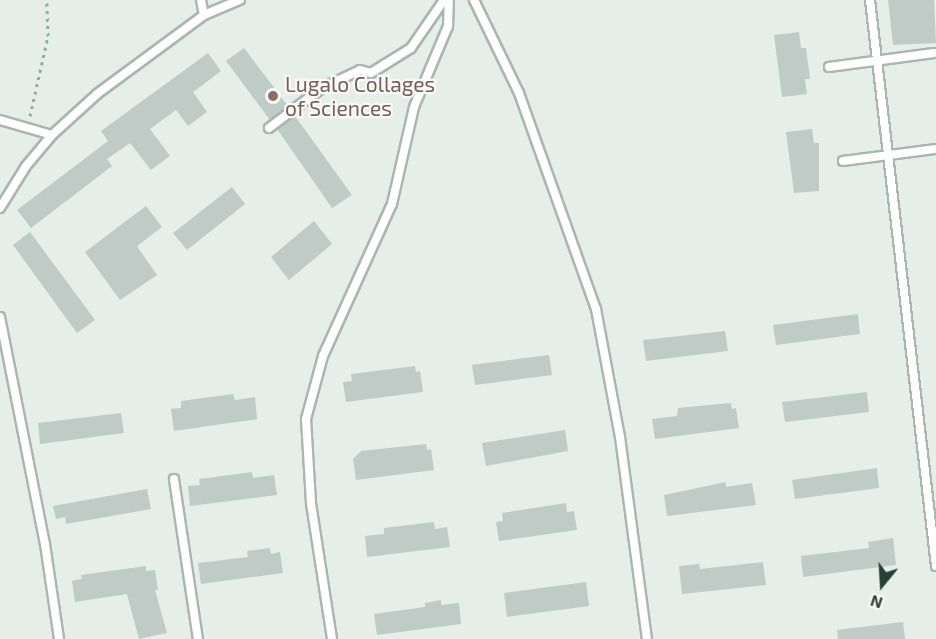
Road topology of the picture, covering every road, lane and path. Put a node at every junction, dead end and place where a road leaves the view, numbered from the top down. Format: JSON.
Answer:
{"nodes":[{"id":1,"x":47,"y":0,"type":"edge"},
{"id":2,"x":201,"y":0,"type":"edge"},
{"id":3,"x":240,"y":0,"type":"edge"},
{"id":4,"x":444,"y":0,"type":"edge"},
{"id":5,"x":450,"y":0,"type":"edge"},
{"id":6,"x":474,"y":0,"type":"edge"},
{"id":7,"x":870,"y":0,"type":"edge"},
{"id":8,"x":204,"y":15,"type":"junction"},
{"id":9,"x":934,"y":53,"type":"dead end"},
{"id":10,"x":878,"y":61,"type":"junction"},
{"id":11,"x":829,"y":67,"type":"dead end"},
{"id":12,"x":0,"y":120,"type":"edge"},
{"id":13,"x":28,"y":128,"type":"junction"},
{"id":14,"x":269,"y":128,"type":"dead end"},
{"id":15,"x":52,"y":135,"type":"junction"},
{"id":16,"x":936,"y":149,"type":"edge"},
{"id":17,"x":891,"y":155,"type":"junction"},
{"id":18,"x":843,"y":161,"type":"dead end"},
{"id":19,"x":0,"y":208,"type":"edge"},
{"id":20,"x":0,"y":317,"type":"edge"},
{"id":21,"x":174,"y":479,"type":"dead end"},
{"id":22,"x":936,"y":566,"type":"edge"},
{"id":23,"x":59,"y":639,"type":"edge"},
{"id":24,"x":198,"y":639,"type":"edge"},
{"id":25,"x":332,"y":639,"type":"edge"},
{"id":26,"x":647,"y":639,"type":"edge"}],
"edges":[{"from":1,"to":13,"type":"path"},
{"from":2,"to":8,"type":"lane"},
{"from":3,"to":8,"type":"lane"},
{"from":4,"to":14,"type":"lane"},
{"from":5,"to":25,"type":"lane"},
{"from":6,"to":26,"type":"lane"},
{"from":7,"to":10,"type":"lane"},
{"from":8,"to":15,"type":"lane"},
{"from":9,"to":10,"type":"lane"},
{"from":10,"to":11,"type":"lane"},
{"from":10,"to":17,"type":"lane"},
{"from":12,"to":13,"type":"lane"},
{"from":13,"to":15,"type":"lane"},
{"from":15,"to":19,"type":"lane"},
{"from":16,"to":17,"type":"lane"},
{"from":17,"to":18,"type":"lane"},
{"from":17,"to":22,"type":"lane"},
{"from":20,"to":23,"type":"lane"},
{"from":21,"to":24,"type":"lane"}]}
